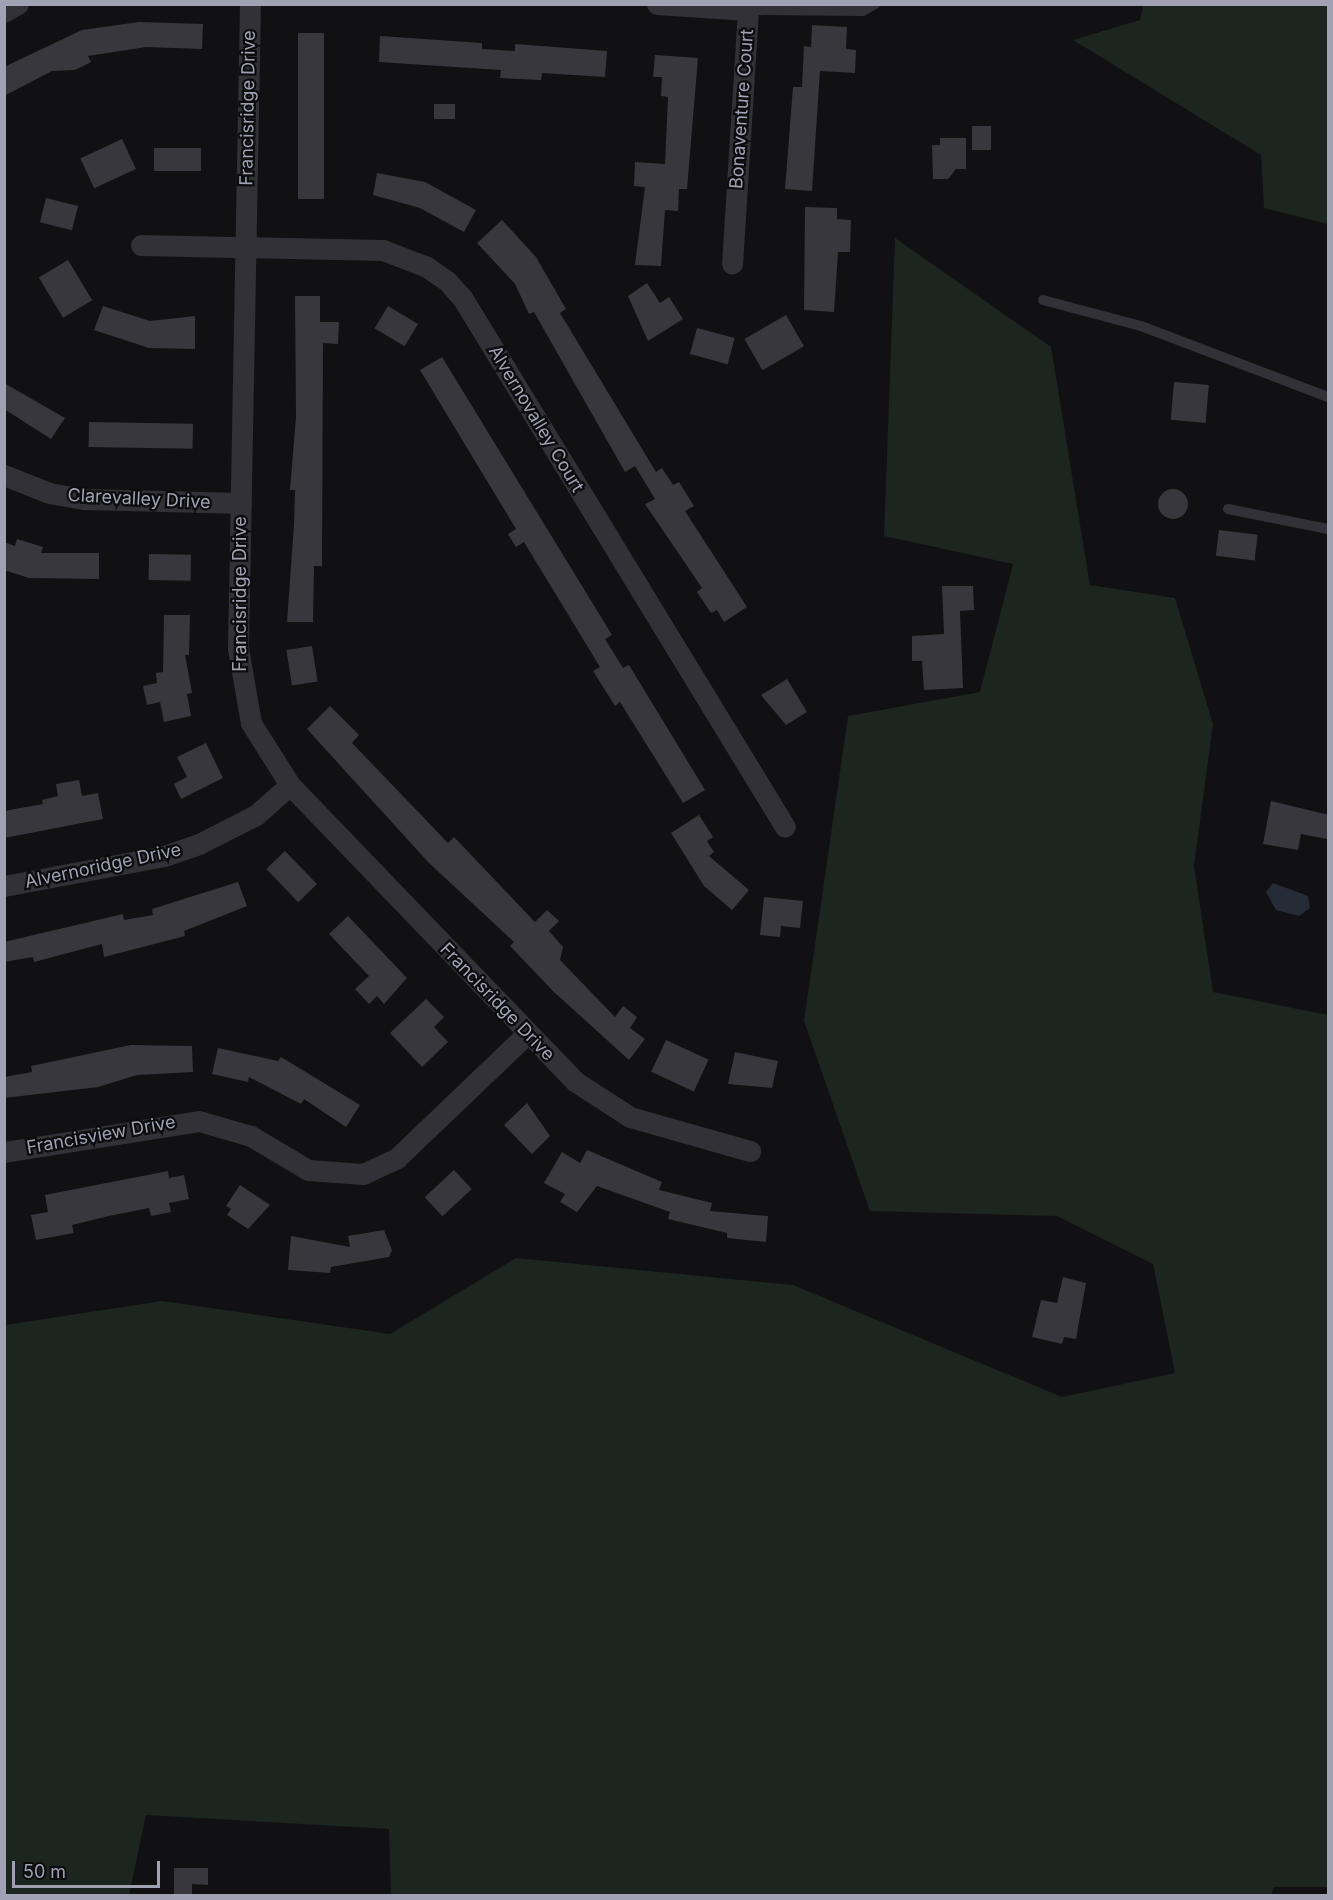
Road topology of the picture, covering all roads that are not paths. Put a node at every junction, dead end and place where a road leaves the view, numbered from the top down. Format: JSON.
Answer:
{"nodes":[{"id":1,"x":18,"y":4,"type":"edge"},
{"id":2,"x":250,"y":4,"type":"edge"},
{"id":3,"x":657,"y":4,"type":"edge"},
{"id":4,"x":875,"y":4,"type":"edge"},
{"id":5,"x":748,"y":10,"type":"junction"},
{"id":6,"x":4,"y":12,"type":"edge"},
{"id":7,"x":141,"y":245,"type":"dead end"},
{"id":8,"x":246,"y":246,"type":"junction"},
{"id":9,"x":732,"y":262,"type":"dead end"},
{"id":10,"x":1043,"y":300,"type":"dead end"},
{"id":11,"x":1329,"y":397,"type":"edge"},
{"id":12,"x":4,"y":475,"type":"edge"},
{"id":13,"x":241,"y":503,"type":"junction"},
{"id":14,"x":1228,"y":509,"type":"dead end"},
{"id":15,"x":1329,"y":528,"type":"edge"},
{"id":16,"x":290,"y":785,"type":"junction"},
{"id":17,"x":785,"y":827,"type":"dead end"},
{"id":18,"x":4,"y":886,"type":"edge"},
{"id":19,"x":528,"y":1033,"type":"junction"},
{"id":20,"x":750,"y":1151,"type":"dead end"},
{"id":21,"x":4,"y":1152,"type":"edge"}],
"edges":[{"from":1,"to":6,"type":"street"},
{"from":2,"to":8,"type":"street","name":"Francisridge Drive"},
{"from":3,"to":5,"type":"street","name":"Bonaventure Court"},
{"from":4,"to":5,"type":"lane"},
{"from":5,"to":9,"type":"street","name":"Bonaventure Court"},
{"from":7,"to":8,"type":"street","name":"Alvernovalley Court"},
{"from":8,"to":13,"type":"street","name":"Francisridge Drive"},
{"from":8,"to":17,"type":"street","name":"Alvernovalley Court"},
{"from":10,"to":11,"type":"lane"},
{"from":12,"to":13,"type":"street","name":"Clarevalley Drive"},
{"from":13,"to":16,"type":"street","name":"Francisridge Drive"},
{"from":14,"to":15,"type":"lane"},
{"from":16,"to":18,"type":"street","name":"Alvernoridge Drive"},
{"from":16,"to":19,"type":"street","name":"Francisridge Drive"},
{"from":19,"to":20,"type":"street","name":"Francisridge Drive"},
{"from":19,"to":21,"type":"street","name":"Francisview Drive"}]}
